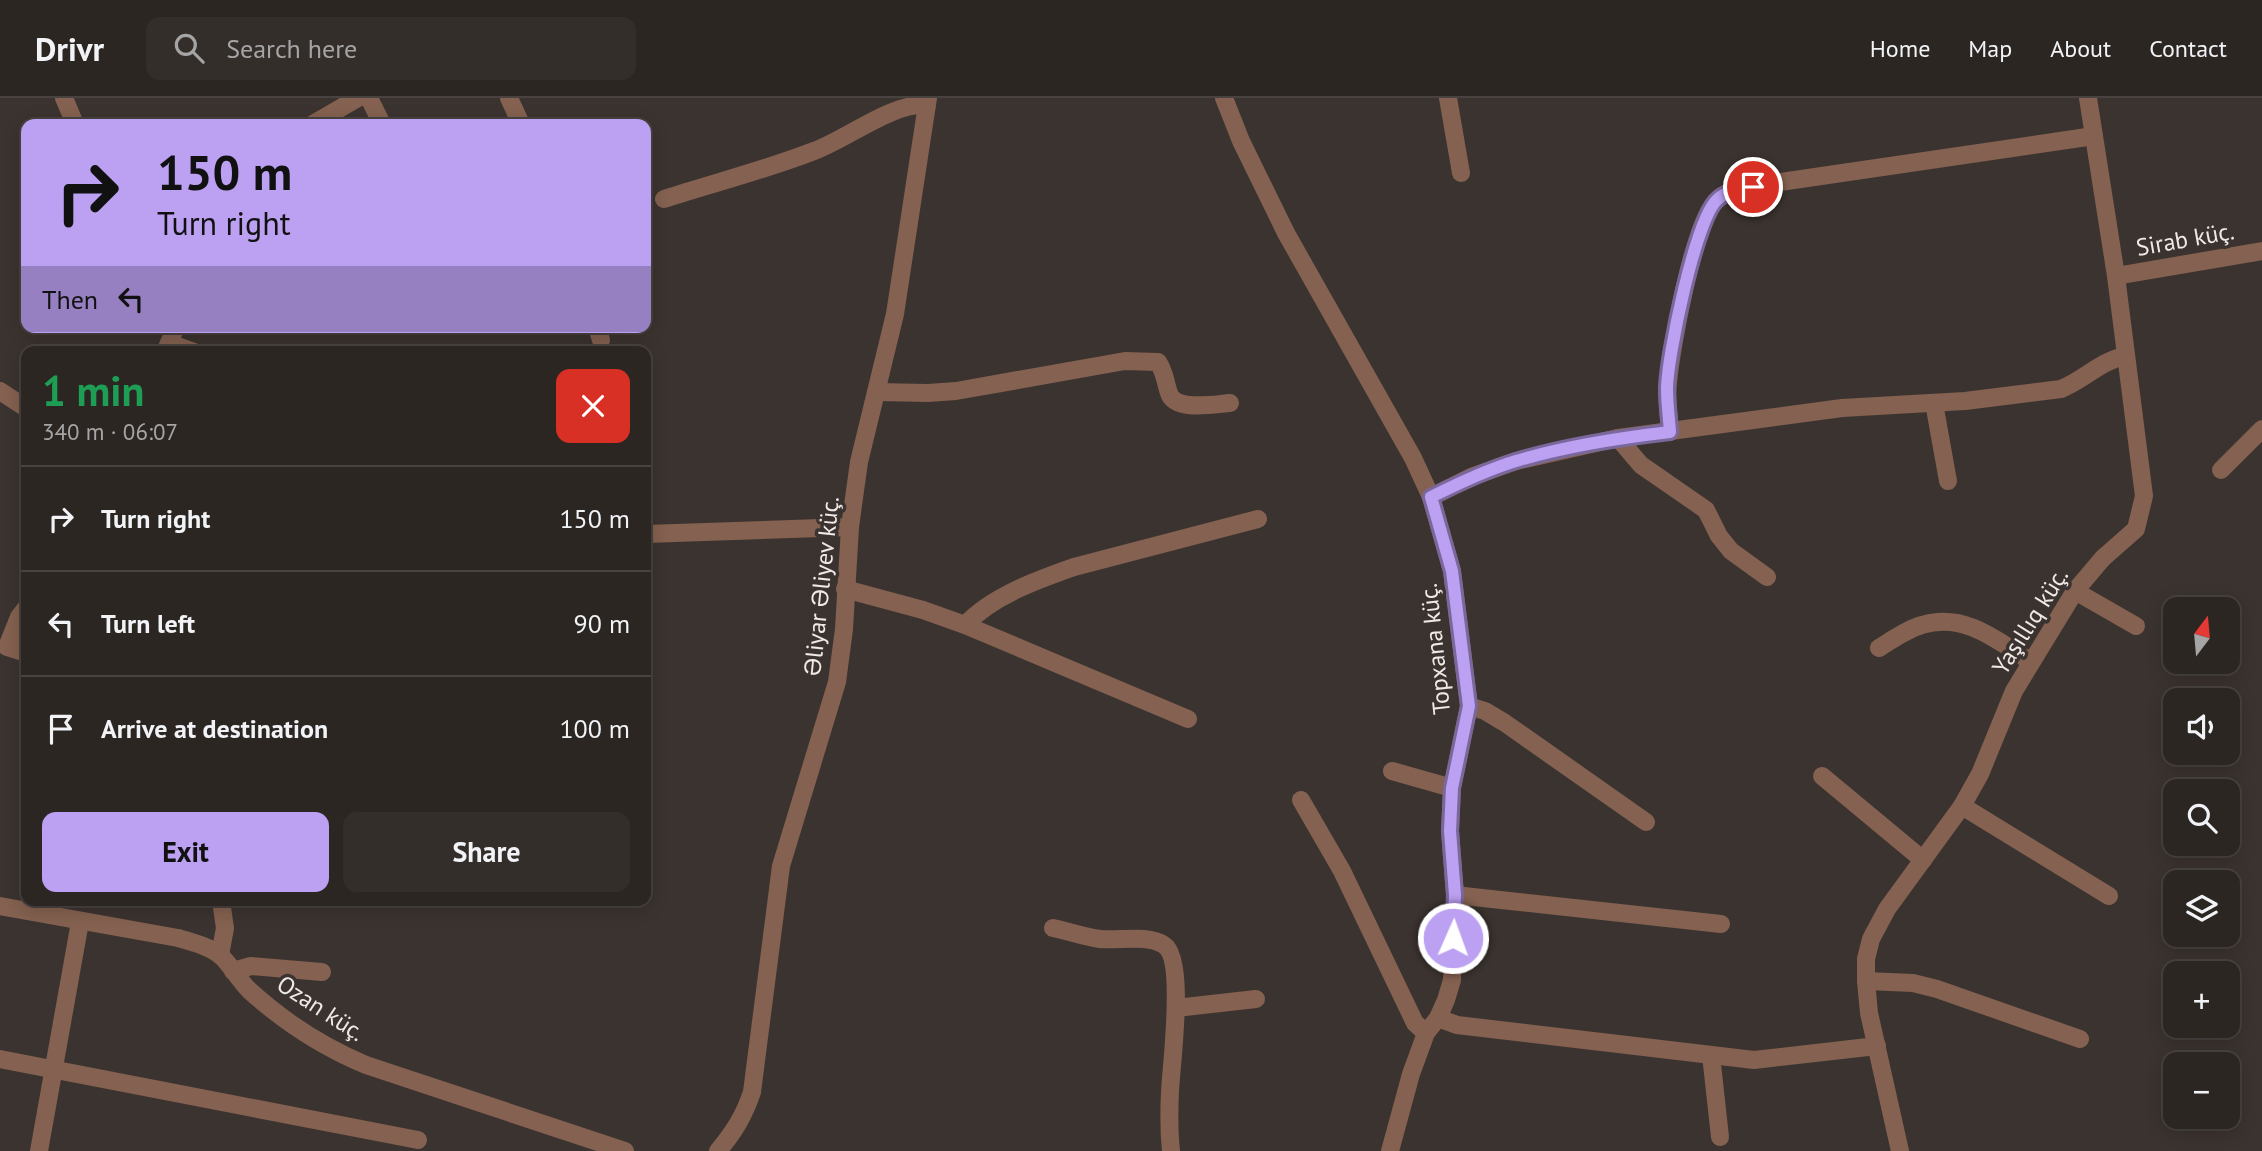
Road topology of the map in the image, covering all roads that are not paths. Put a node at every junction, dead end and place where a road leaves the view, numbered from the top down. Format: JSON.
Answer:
{"nodes":[{"id":1,"x":64,"y":98,"type":"edge"},
{"id":2,"x":358,"y":98,"type":"edge"},
{"id":3,"x":369,"y":98,"type":"edge"},
{"id":4,"x":509,"y":98,"type":"edge"},
{"id":5,"x":1224,"y":98,"type":"edge"},
{"id":6,"x":1448,"y":98,"type":"edge"},
{"id":7,"x":2088,"y":98,"type":"edge"},
{"id":8,"x":928,"y":101,"type":"edge"},
{"id":9,"x":73,"y":119,"type":"edge"},
{"id":10,"x":322,"y":119,"type":"edge"},
{"id":11,"x":380,"y":119,"type":"edge"},
{"id":12,"x":519,"y":119,"type":"edge"},
{"id":13,"x":2094,"y":136,"type":"junction"},
{"id":14,"x":1461,"y":173,"type":"dead end"},
{"id":15,"x":664,"y":199,"type":"dead end"},
{"id":16,"x":2262,"y":251,"type":"edge"},
{"id":17,"x":2116,"y":276,"type":"junction"},
{"id":18,"x":2125,"y":356,"type":"junction"},
{"id":19,"x":0,"y":391,"type":"edge"},
{"id":20,"x":876,"y":392,"type":"junction"},
{"id":21,"x":1230,"y":403,"type":"dead end"},
{"id":22,"x":1934,"y":403,"type":"junction"},
{"id":23,"x":21,"y":405,"type":"edge"},
{"id":24,"x":2262,"y":429,"type":"edge"},
{"id":25,"x":1670,"y":432,"type":"junction"},
{"id":26,"x":1618,"y":438,"type":"junction"},
{"id":27,"x":2221,"y":470,"type":"dead end"},
{"id":28,"x":1948,"y":481,"type":"dead end"},
{"id":29,"x":1431,"y":497,"type":"junction"},
{"id":30,"x":1258,"y":519,"type":"dead end"},
{"id":31,"x":850,"y":527,"type":"junction"},
{"id":32,"x":651,"y":534,"type":"edge"},
{"id":33,"x":1767,"y":577,"type":"dead end"},
{"id":34,"x":845,"y":589,"type":"junction"},
{"id":35,"x":2075,"y":591,"type":"junction"},
{"id":36,"x":21,"y":614,"type":"edge"},
{"id":37,"x":965,"y":625,"type":"junction"},
{"id":38,"x":2136,"y":626,"type":"dead end"},
{"id":39,"x":3,"y":648,"type":"edge"},
{"id":40,"x":1878,"y":648,"type":"dead end"},
{"id":41,"x":21,"y":652,"type":"edge"},
{"id":42,"x":2031,"y":662,"type":"junction"},
{"id":43,"x":1469,"y":706,"type":"junction"},
{"id":44,"x":1188,"y":719,"type":"dead end"},
{"id":45,"x":1392,"y":771,"type":"dead end"},
{"id":46,"x":1822,"y":776,"type":"dead end"},
{"id":47,"x":1452,"y":788,"type":"junction"},
{"id":48,"x":1301,"y":800,"type":"dead end"},
{"id":49,"x":1962,"y":806,"type":"junction"},
{"id":50,"x":1646,"y":822,"type":"dead end"},
{"id":51,"x":1923,"y":860,"type":"junction"},
{"id":52,"x":1455,"y":895,"type":"junction"},
{"id":53,"x":2109,"y":896,"type":"dead end"},
{"id":54,"x":0,"y":906,"type":"edge"},
{"id":55,"x":222,"y":906,"type":"edge"},
{"id":56,"x":79,"y":922,"type":"junction"},
{"id":57,"x":1721,"y":924,"type":"dead end"},
{"id":58,"x":1053,"y":928,"type":"dead end"},
{"id":59,"x":220,"y":955,"type":"junction"},
{"id":60,"x":233,"y":971,"type":"junction"},
{"id":61,"x":322,"y":972,"type":"dead end"},
{"id":62,"x":1866,"y":981,"type":"junction"},
{"id":63,"x":1256,"y":999,"type":"dead end"},
{"id":64,"x":1176,"y":1007,"type":"junction"},
{"id":65,"x":1438,"y":1018,"type":"junction"},
{"id":66,"x":1426,"y":1034,"type":"junction"},
{"id":67,"x":2081,"y":1039,"type":"dead end"},
{"id":68,"x":1877,"y":1046,"type":"junction"},
{"id":69,"x":1711,"y":1055,"type":"junction"},
{"id":70,"x":0,"y":1059,"type":"edge"},
{"id":71,"x":54,"y":1069,"type":"junction"},
{"id":72,"x":1720,"y":1137,"type":"dead end"},
{"id":73,"x":418,"y":1140,"type":"dead end"},
{"id":74,"x":39,"y":1151,"type":"edge"},
{"id":75,"x":625,"y":1151,"type":"edge"},
{"id":76,"x":718,"y":1151,"type":"edge"},
{"id":77,"x":1171,"y":1151,"type":"edge"},
{"id":78,"x":1390,"y":1151,"type":"edge"},
{"id":79,"x":1900,"y":1151,"type":"edge"}],
"edges":[{"from":1,"to":9,"type":"street"},
{"from":2,"to":10,"type":"street"},
{"from":3,"to":11,"type":"street"},
{"from":4,"to":12,"type":"street"},
{"from":5,"to":29,"type":"street","name":"Topxana küç."},
{"from":6,"to":14,"type":"street"},
{"from":7,"to":13,"type":"street","name":"Yaşıllıq küç."},
{"from":8,"to":15,"type":"street"},
{"from":8,"to":20,"type":"street","name":"Əliyar Əliyev küç."},
{"from":13,"to":17,"type":"street","name":"Yaşıllıq küç."},
{"from":13,"to":25,"type":"street"},
{"from":16,"to":17,"type":"street","name":"Sirab küç."},
{"from":17,"to":18,"type":"street","name":"Yaşıllıq küç."},
{"from":18,"to":22,"type":"street"},
{"from":18,"to":35,"type":"street","name":"Yaşıllıq küç."},
{"from":19,"to":23,"type":"street"},
{"from":20,"to":21,"type":"street"},
{"from":20,"to":31,"type":"street","name":"Əliyar Əliyev küç."},
{"from":22,"to":25,"type":"street"},
{"from":22,"to":28,"type":"street"},
{"from":24,"to":27,"type":"street"},
{"from":25,"to":26,"type":"street"},
{"from":26,"to":29,"type":"street"},
{"from":26,"to":33,"type":"street"},
{"from":29,"to":43,"type":"street","name":"Topxana küç."},
{"from":30,"to":37,"type":"street"},
{"from":31,"to":32,"type":"street"},
{"from":31,"to":34,"type":"street","name":"Əliyar Əliyev küç."},
{"from":34,"to":37,"type":"street"},
{"from":34,"to":76,"type":"street","name":"Əliyar Əliyev küç."},
{"from":35,"to":38,"type":"street"},
{"from":35,"to":42,"type":"street","name":"Yaşıllıq küç."},
{"from":36,"to":39,"type":"street"},
{"from":37,"to":44,"type":"street"},
{"from":39,"to":41,"type":"street"},
{"from":40,"to":42,"type":"street"},
{"from":42,"to":49,"type":"street","name":"Yaşıllıq küç."},
{"from":43,"to":47,"type":"street","name":"Topxana küç."},
{"from":43,"to":50,"type":"street"},
{"from":45,"to":47,"type":"street"},
{"from":46,"to":51,"type":"street"},
{"from":47,"to":52,"type":"street","name":"Topxana küç."},
{"from":48,"to":66,"type":"street"},
{"from":49,"to":51,"type":"street","name":"Yaşıllıq küç."},
{"from":49,"to":53,"type":"street"},
{"from":51,"to":62,"type":"street","name":"Yaşıllıq küç."},
{"from":52,"to":57,"type":"street"},
{"from":52,"to":65,"type":"street","name":"Topxana küç."},
{"from":54,"to":56,"type":"street","name":"Ozan küç."},
{"from":55,"to":59,"type":"street"},
{"from":56,"to":59,"type":"street","name":"Ozan küç."},
{"from":56,"to":71,"type":"street"},
{"from":58,"to":64,"type":"street"},
{"from":59,"to":60,"type":"street","name":"Ozan küç."},
{"from":60,"to":61,"type":"street"},
{"from":60,"to":75,"type":"street","name":"Ozan küç."},
{"from":62,"to":67,"type":"street"},
{"from":62,"to":68,"type":"street","name":"Yaşıllıq küç."},
{"from":63,"to":64,"type":"street"},
{"from":64,"to":77,"type":"street"},
{"from":65,"to":66,"type":"street","name":"Topxana küç."},
{"from":65,"to":69,"type":"street"},
{"from":66,"to":78,"type":"street","name":"Topxana küç."},
{"from":68,"to":69,"type":"street"},
{"from":68,"to":79,"type":"street","name":"Yaşıllıq küç."},
{"from":69,"to":72,"type":"street"},
{"from":70,"to":71,"type":"street"},
{"from":71,"to":73,"type":"street"},
{"from":71,"to":74,"type":"street"}]}
